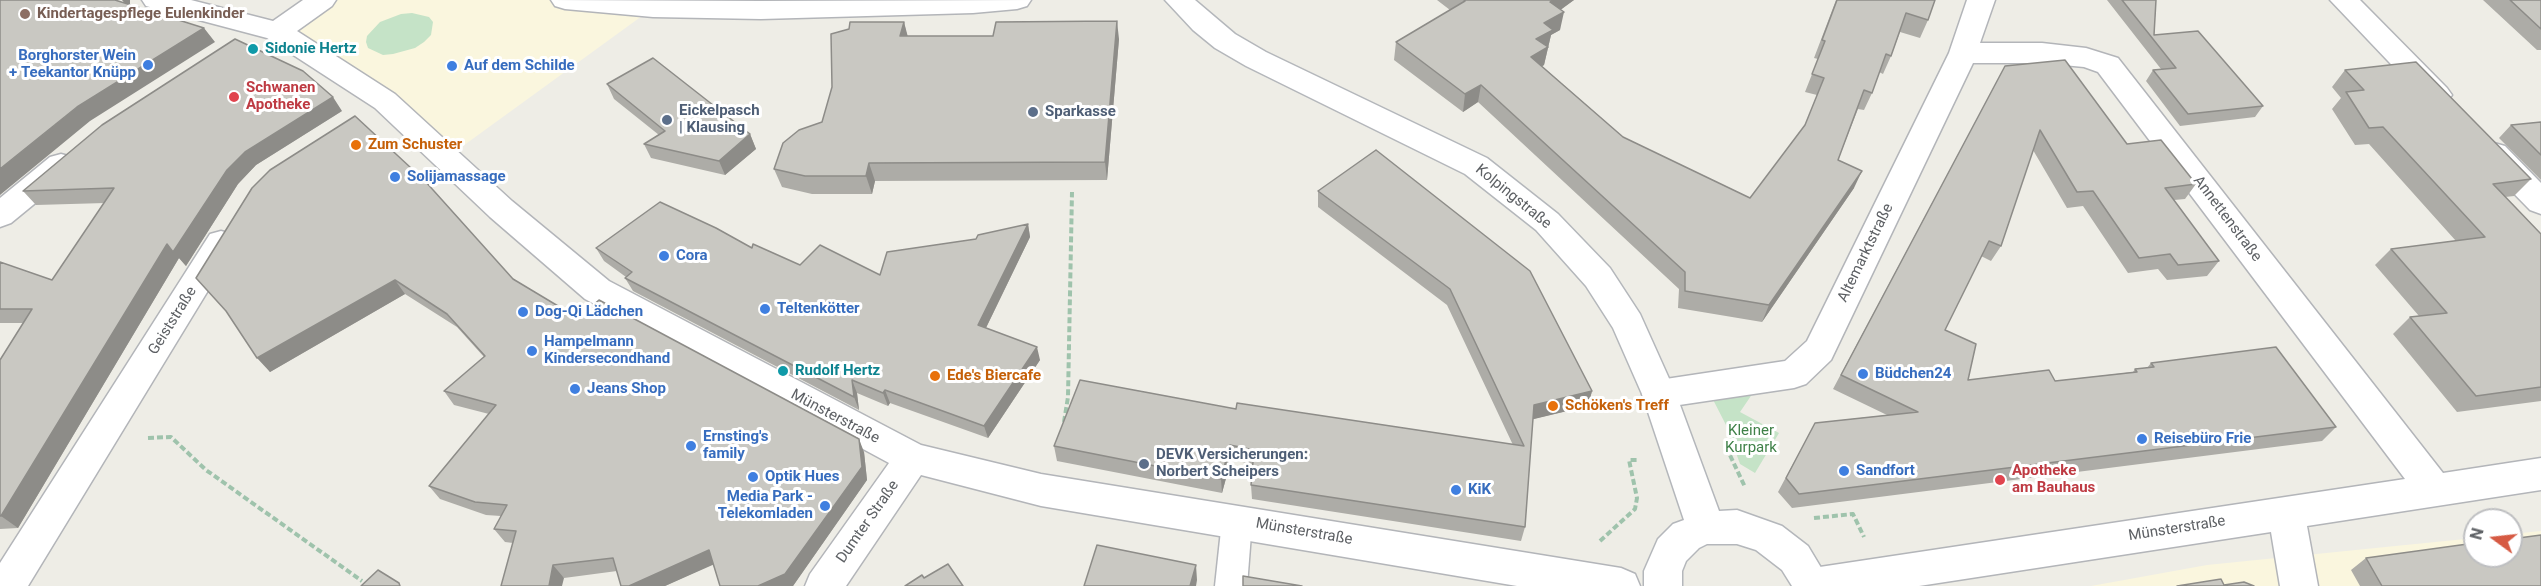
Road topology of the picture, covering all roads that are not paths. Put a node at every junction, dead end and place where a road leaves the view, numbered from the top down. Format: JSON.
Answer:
{"nodes":[{"id":1,"x":156,"y":0,"type":"edge"},
{"id":2,"x":322,"y":0,"type":"edge"},
{"id":3,"x":565,"y":0,"type":"edge"},
{"id":4,"x":1017,"y":0,"type":"edge"},
{"id":5,"x":1179,"y":0,"type":"edge"},
{"id":6,"x":1981,"y":0,"type":"edge"},
{"id":7,"x":2344,"y":0,"type":"edge"},
{"id":8,"x":270,"y":28,"type":"junction"},
{"id":9,"x":226,"y":50,"type":"edge"},
{"id":10,"x":1963,"y":53,"type":"junction"},
{"id":11,"x":385,"y":101,"type":"junction"},
{"id":12,"x":356,"y":120,"type":"edge"},
{"id":13,"x":85,"y":144,"type":"edge"},
{"id":14,"x":2541,"y":202,"type":"edge"},
{"id":15,"x":239,"y":213,"type":"edge"},
{"id":16,"x":0,"y":215,"type":"edge"},
{"id":17,"x":1659,"y":394,"type":"junction"},
{"id":18,"x":912,"y":458,"type":"junction"},
{"id":19,"x":2541,"y":474,"type":"edge"},
{"id":20,"x":2435,"y":490,"type":"junction"},
{"id":21,"x":2286,"y":512,"type":"junction"},
{"id":22,"x":1237,"y":520,"type":"junction"},
{"id":23,"x":1706,"y":528,"type":"junction"},
{"id":24,"x":7,"y":586,"type":"edge"},
{"id":25,"x":824,"y":586,"type":"edge"},
{"id":26,"x":1231,"y":586,"type":"edge"},
{"id":27,"x":1621,"y":586,"type":"edge"},
{"id":28,"x":1663,"y":586,"type":"edge"},
{"id":29,"x":1813,"y":586,"type":"edge"},
{"id":30,"x":2299,"y":586,"type":"edge"}],
"edges":[{"from":1,"to":8,"type":"street","name":"Münsterstraße"},
{"from":2,"to":8,"type":"street"},
{"from":3,"to":4,"type":"street"},
{"from":5,"to":17,"type":"street","name":"Kolpingstraße"},
{"from":6,"to":10,"type":"street","name":"Altemarktstraße"},
{"from":7,"to":14,"type":"street"},
{"from":8,"to":9,"type":"street"},
{"from":8,"to":11,"type":"street","name":"Münsterstraße"},
{"from":10,"to":17,"type":"street","name":"Altemarktstraße"},
{"from":10,"to":20,"type":"street","name":"Annettenstraße"},
{"from":11,"to":12,"type":"street"},
{"from":11,"to":18,"type":"street","name":"Münsterstraße"},
{"from":13,"to":16,"type":"street"},
{"from":15,"to":24,"type":"street","name":"Geiststraße"},
{"from":17,"to":23,"type":"street","name":"Kolpingstraße"},
{"from":18,"to":22,"type":"street","name":"Münsterstraße"},
{"from":18,"to":25,"type":"street","name":"Dumter Straße"},
{"from":19,"to":20,"type":"street","name":"Münsterstraße"},
{"from":20,"to":21,"type":"street","name":"Münsterstraße"},
{"from":21,"to":29,"type":"street","name":"Münsterstraße"},
{"from":21,"to":30,"type":"street"},
{"from":22,"to":26,"type":"lane"},
{"from":22,"to":27,"type":"street","name":"Münsterstraße"},
{"from":23,"to":28,"type":"street","name":"Münsterstraße"},
{"from":23,"to":29,"type":"street","name":"Münsterstraße"}]}
